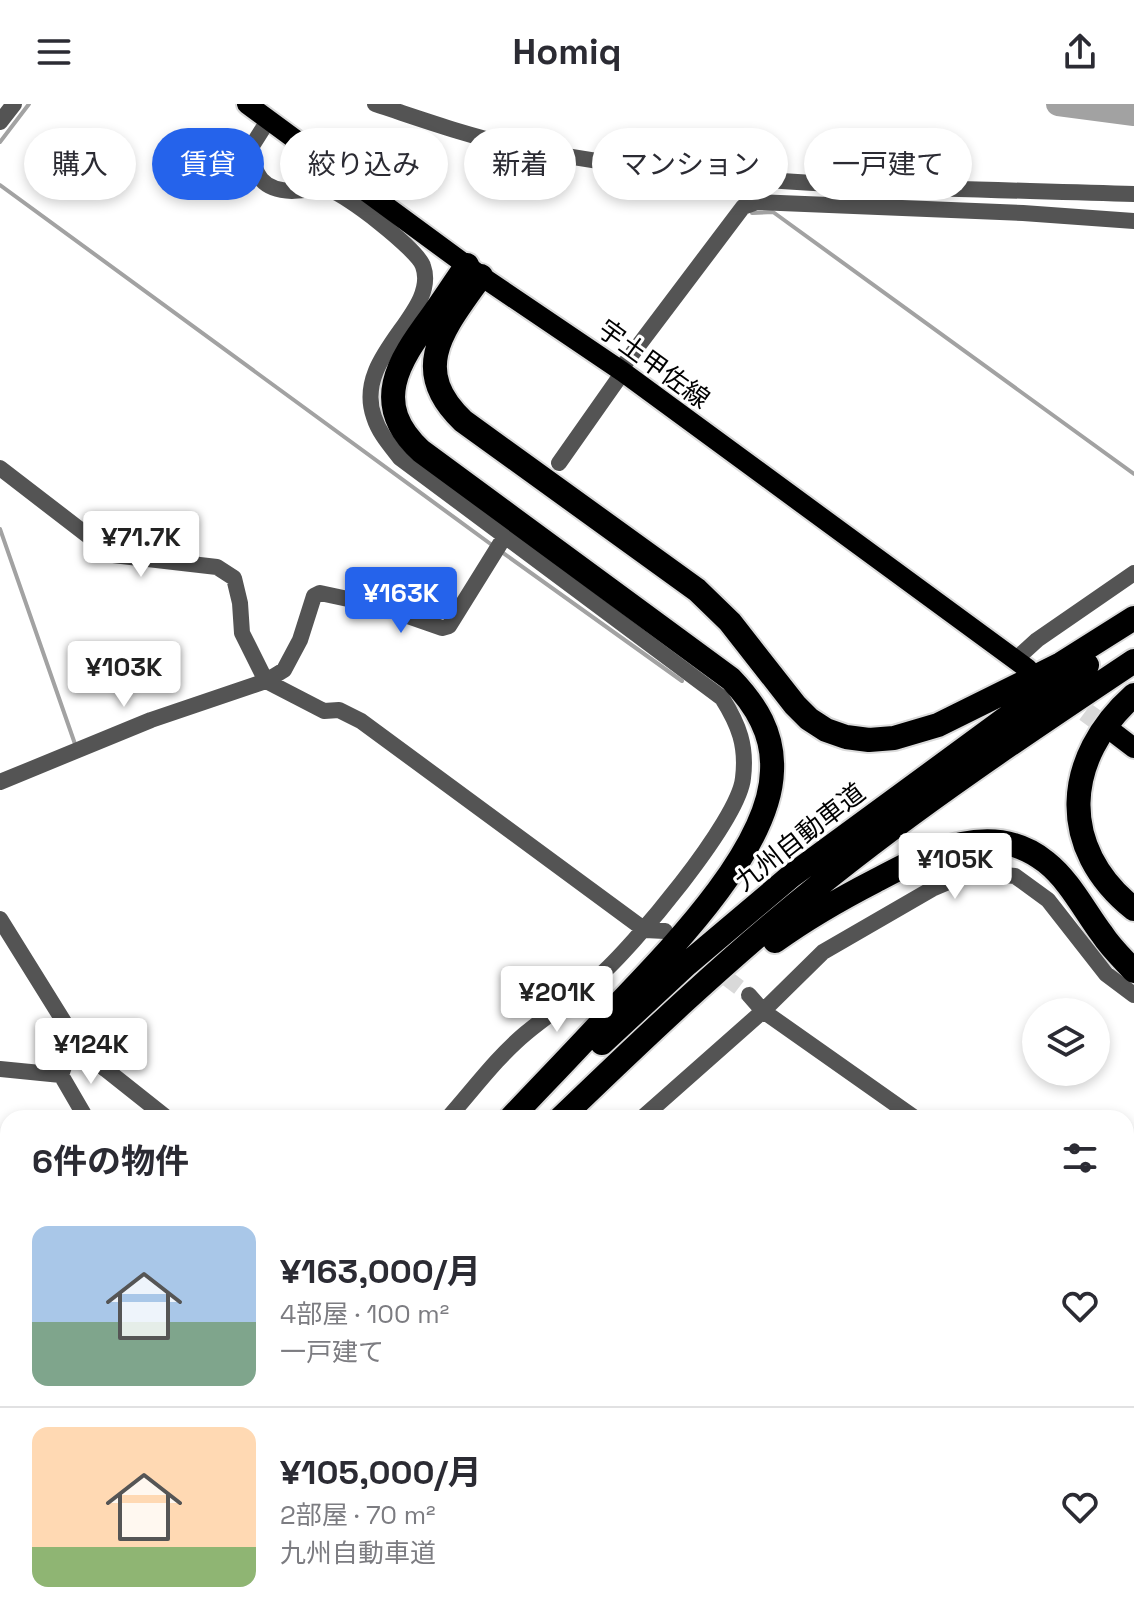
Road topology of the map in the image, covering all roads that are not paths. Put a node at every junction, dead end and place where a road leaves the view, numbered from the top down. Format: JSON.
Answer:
{"nodes":[{"id":1,"x":14,"y":104,"type":"edge"},
{"id":2,"x":247,"y":104,"type":"edge"},
{"id":3,"x":375,"y":104,"type":"edge"},
{"id":4,"x":269,"y":119,"type":"junction"},
{"id":5,"x":0,"y":122,"type":"edge"},
{"id":6,"x":1134,"y":194,"type":"edge"},
{"id":7,"x":1134,"y":221,"type":"edge"},
{"id":8,"x":474,"y":270,"type":"junction"},
{"id":9,"x":622,"y":371,"type":"junction"},
{"id":10,"x":559,"y":463,"type":"dead end"},
{"id":11,"x":0,"y":468,"type":"edge"},
{"id":12,"x":505,"y":536,"type":"junction"},
{"id":13,"x":1134,"y":573,"type":"edge"},
{"id":14,"x":1134,"y":618,"type":"edge"},
{"id":15,"x":1134,"y":634,"type":"edge"},
{"id":16,"x":1134,"y":661,"type":"edge"},
{"id":17,"x":1022,"y":665,"type":"joint"},
{"id":18,"x":266,"y":681,"type":"junction"},
{"id":19,"x":1134,"y":695,"type":"edge"},
{"id":20,"x":1113,"y":732,"type":"tunnel mouth"},
{"id":21,"x":1134,"y":748,"type":"edge"},
{"id":22,"x":0,"y":782,"type":"edge"},
{"id":23,"x":1134,"y":909,"type":"edge"},
{"id":24,"x":0,"y":919,"type":"edge"},
{"id":25,"x":645,"y":930,"type":"junction"},
{"id":26,"x":665,"y":931,"type":"tunnel mouth"},
{"id":27,"x":1134,"y":971,"type":"edge"},
{"id":28,"x":749,"y":995,"type":"tunnel mouth"},
{"id":29,"x":1134,"y":995,"type":"edge"},
{"id":30,"x":763,"y":1011,"type":"junction"},
{"id":31,"x":74,"y":1038,"type":"junction"},
{"id":32,"x":0,"y":1069,"type":"edge"},
{"id":33,"x":61,"y":1075,"type":"junction"},
{"id":34,"x":81,"y":1110,"type":"edge"},
{"id":35,"x":157,"y":1110,"type":"edge"},
{"id":36,"x":455,"y":1110,"type":"edge"},
{"id":37,"x":519,"y":1110,"type":"edge"},
{"id":38,"x":535,"y":1110,"type":"edge"},
{"id":39,"x":569,"y":1110,"type":"edge"},
{"id":40,"x":576,"y":1110,"type":"edge"},
{"id":41,"x":651,"y":1110,"type":"edge"},
{"id":42,"x":904,"y":1110,"type":"edge"}],
"edges":[{"from":1,"to":5,"type":"street"},
{"from":2,"to":4,"type":"main road","name":"宇土甲佐線"},
{"from":3,"to":6,"type":"street"},
{"from":4,"to":8,"type":"main road","name":"宇土甲佐線"},
{"from":4,"to":12,"type":"street"},
{"from":7,"to":9,"type":"street"},
{"from":8,"to":9,"type":"main road","name":"宇土甲佐線"},
{"from":8,"to":14,"type":"highway"},
{"from":8,"to":37,"type":"highway"},
{"from":9,"to":10,"type":"street"},
{"from":9,"to":17,"type":"main road","name":"宇土甲佐線"},
{"from":11,"to":18,"type":"street"},
{"from":12,"to":18,"type":"street"},
{"from":12,"to":25,"type":"street"},
{"from":13,"to":17,"type":"street"},
{"from":15,"to":38,"type":"highway","name":"九州自動車道"},
{"from":16,"to":39,"type":"highway","name":"九州自動車道"},
{"from":18,"to":22,"type":"street"},
{"from":18,"to":25,"type":"street"},
{"from":19,"to":23,"type":"highway"},
{"from":20,"to":21,"type":"main road"},
{"from":24,"to":31,"type":"street"},
{"from":25,"to":26,"type":"street"},
{"from":25,"to":36,"type":"street"},
{"from":27,"to":40,"type":"highway"},
{"from":28,"to":30,"type":"street"},
{"from":29,"to":30,"type":"street"},
{"from":30,"to":41,"type":"street"},
{"from":30,"to":42,"type":"street"},
{"from":31,"to":33,"type":"street"},
{"from":31,"to":35,"type":"street"},
{"from":32,"to":33,"type":"street"},
{"from":33,"to":34,"type":"street"}]}
